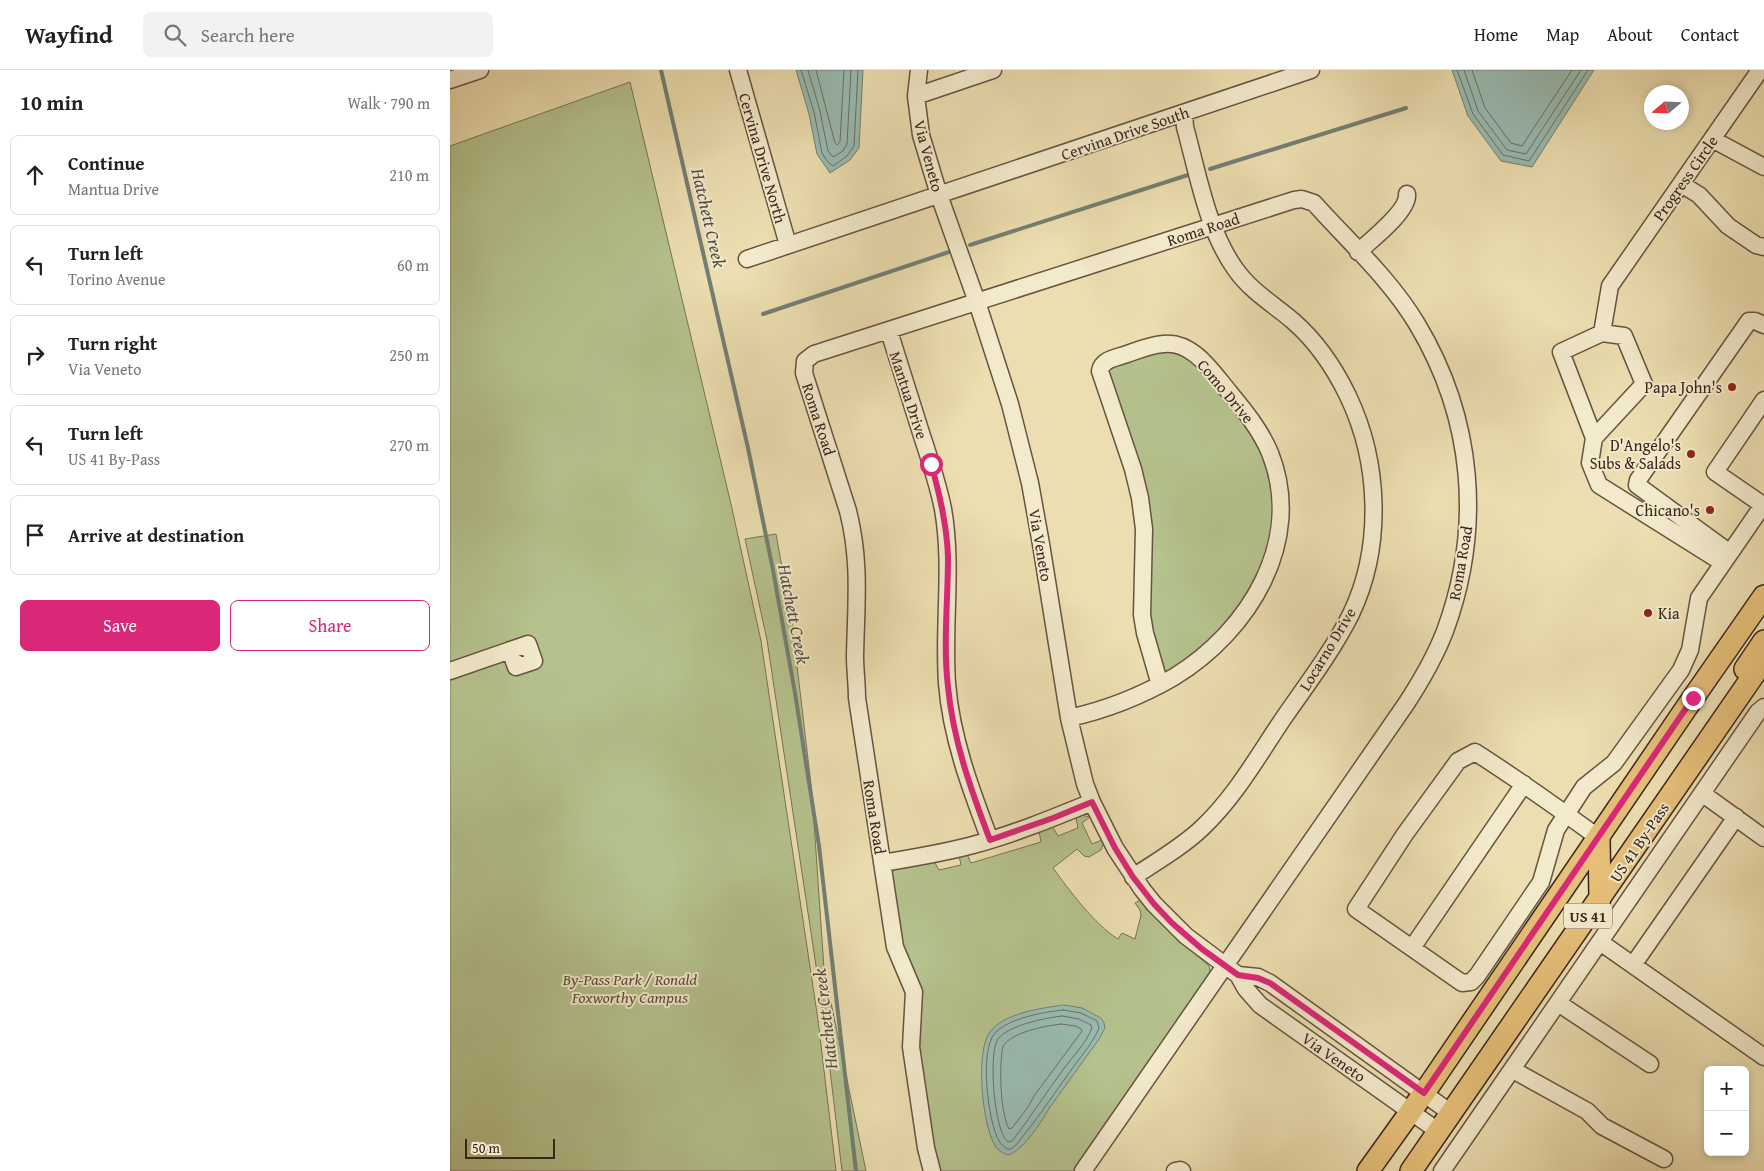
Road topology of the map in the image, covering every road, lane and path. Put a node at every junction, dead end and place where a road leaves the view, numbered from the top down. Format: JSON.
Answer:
{"nodes":[{"id":1,"x":480,"y":70,"type":"edge"},
{"id":2,"x":738,"y":70,"type":"edge"},
{"id":3,"x":919,"y":70,"type":"edge"},
{"id":4,"x":994,"y":70,"type":"edge"},
{"id":5,"x":1311,"y":70,"type":"edge"},
{"id":6,"x":1760,"y":70,"type":"edge"},
{"id":7,"x":450,"y":80,"type":"edge"},
{"id":8,"x":916,"y":96,"type":"junction"},
{"id":9,"x":1184,"y":113,"type":"junction"},
{"id":10,"x":1712,"y":139,"type":"junction"},
{"id":11,"x":1764,"y":167,"type":"edge"},
{"id":12,"x":1681,"y":184,"type":"junction"},
{"id":13,"x":1407,"y":194,"type":"dead end"},
{"id":14,"x":939,"y":195,"type":"junction"},
{"id":15,"x":1212,"y":226,"type":"junction"},
{"id":16,"x":788,"y":245,"type":"junction"},
{"id":17,"x":1764,"y":247,"type":"edge"},
{"id":18,"x":1358,"y":252,"type":"junction"},
{"id":19,"x":747,"y":259,"type":"dead end"},
{"id":20,"x":977,"y":302,"type":"junction"},
{"id":21,"x":1764,"y":325,"type":"edge"},
{"id":22,"x":889,"y":331,"type":"junction"},
{"id":23,"x":1602,"y":333,"type":"junction"},
{"id":24,"x":1764,"y":400,"type":"edge"},
{"id":25,"x":1594,"y":438,"type":"junction"},
{"id":26,"x":1763,"y":507,"type":"edge"},
{"id":27,"x":1727,"y":558,"type":"junction"},
{"id":28,"x":1764,"y":596,"type":"edge"},
{"id":29,"x":1764,"y":641,"type":"edge"},
{"id":30,"x":510,"y":650,"type":"dead end"},
{"id":31,"x":1764,"y":660,"type":"edge"},
{"id":32,"x":450,"y":671,"type":"edge"},
{"id":33,"x":1160,"y":685,"type":"junction"},
{"id":34,"x":1764,"y":707,"type":"edge"},
{"id":35,"x":1069,"y":718,"type":"junction"},
{"id":36,"x":1695,"y":760,"type":"junction"},
{"id":37,"x":1524,"y":784,"type":"junction"},
{"id":38,"x":1703,"y":794,"type":"junction"},
{"id":39,"x":1092,"y":802,"type":"junction"},
{"id":40,"x":1566,"y":814,"type":"junction"},
{"id":41,"x":1736,"y":817,"type":"junction"},
{"id":42,"x":1599,"y":838,"type":"junction"},
{"id":43,"x":1764,"y":838,"type":"edge"},
{"id":44,"x":990,"y":840,"type":"junction"},
{"id":45,"x":882,"y":863,"type":"junction"},
{"id":46,"x":1133,"y":877,"type":"junction"},
{"id":47,"x":1600,"y":899,"type":"junction"},
{"id":48,"x":1600,"y":942,"type":"junction"},
{"id":49,"x":1412,"y":948,"type":"junction"},
{"id":50,"x":1633,"y":965,"type":"junction"},
{"id":51,"x":1232,"y":970,"type":"junction"},
{"id":52,"x":1558,"y":1003,"type":"junction"},
{"id":53,"x":1764,"y":1057,"type":"edge"},
{"id":54,"x":1650,"y":1064,"type":"dead end"},
{"id":55,"x":1513,"y":1070,"type":"junction"},
{"id":56,"x":1424,"y":1093,"type":"junction"},
{"id":57,"x":1411,"y":1111,"type":"junction"},
{"id":58,"x":1451,"y":1113,"type":"junction"},
{"id":59,"x":1438,"y":1131,"type":"junction"},
{"id":60,"x":1664,"y":1158,"type":"dead end"},
{"id":61,"x":932,"y":1171,"type":"edge"},
{"id":62,"x":1083,"y":1171,"type":"edge"},
{"id":63,"x":1175,"y":1171,"type":"edge"},
{"id":64,"x":1182,"y":1171,"type":"edge"},
{"id":65,"x":1368,"y":1171,"type":"edge"},
{"id":66,"x":1411,"y":1171,"type":"edge"},
{"id":67,"x":1442,"y":1171,"type":"edge"}],
"edges":[{"from":1,"to":7,"type":"street"},
{"from":2,"to":16,"type":"street","name":"Cervina Drive North"},
{"from":3,"to":8,"type":"street","name":"Via Veneto"},
{"from":4,"to":8,"type":"street"},
{"from":5,"to":9,"type":"street","name":"Cervina Drive South"},
{"from":6,"to":10,"type":"street","name":"Progress Circle"},
{"from":8,"to":14,"type":"street","name":"Via Veneto"},
{"from":9,"to":14,"type":"street","name":"Cervina Drive South"},
{"from":9,"to":15,"type":"street","name":"Locarno Drive"},
{"from":10,"to":11,"type":"street"},
{"from":10,"to":12,"type":"street","name":"Progress Circle"},
{"from":12,"to":17,"type":"street"},
{"from":12,"to":23,"type":"street","name":"Progress Circle"},
{"from":13,"to":18,"type":"street"},
{"from":14,"to":16,"type":"street","name":"Cervina Drive North"},
{"from":14,"to":20,"type":"street","name":"Via Veneto"},
{"from":15,"to":18,"type":"street","name":"Roma Road"},
{"from":15,"to":20,"type":"street","name":"Roma Road"},
{"from":15,"to":46,"type":"street","name":"Locarno Drive"},
{"from":16,"to":19,"type":"street","name":"Cervina Drive North"},
{"from":18,"to":51,"type":"street","name":"Roma Road"},
{"from":20,"to":22,"type":"street","name":"Roma Road"},
{"from":20,"to":35,"type":"street","name":"Via Veneto"},
{"from":21,"to":27,"type":"street"},
{"from":22,"to":44,"type":"street","name":"Mantua Drive"},
{"from":22,"to":45,"type":"street","name":"Roma Road"},
{"from":23,"to":25,"type":"street"},
{"from":23,"to":25,"type":"street"},
{"from":24,"to":26,"type":"street"},
{"from":25,"to":27,"type":"street"},
{"from":26,"to":27,"type":"street"},
{"from":27,"to":40,"type":"street"},
{"from":28,"to":42,"type":"main road","number":"US 41"},
{"from":29,"to":36,"type":"main road"},
{"from":30,"to":32,"type":"street"},
{"from":31,"to":36,"type":"main road","name":"US 41 By-Pass","number":"US 41"},
{"from":33,"to":33,"type":"street","name":"Como Drive"},
{"from":33,"to":35,"type":"street","name":"Como Drive"},
{"from":34,"to":38,"type":"street"},
{"from":35,"to":39,"type":"street","name":"Via Veneto"},
{"from":36,"to":47,"type":"main road","name":"US 41 By-Pass","number":"US 41"},
{"from":37,"to":40,"type":"street"},
{"from":37,"to":49,"type":"street"},
{"from":37,"to":49,"type":"street"},
{"from":38,"to":41,"type":"street"},
{"from":38,"to":48,"type":"street"},
{"from":39,"to":44,"type":"street"},
{"from":39,"to":46,"type":"street","name":"Via Veneto"},
{"from":40,"to":42,"type":"street"},
{"from":40,"to":49,"type":"street"},
{"from":41,"to":43,"type":"street"},
{"from":41,"to":50,"type":"street"},
{"from":42,"to":47,"type":"main road"},
{"from":42,"to":56,"type":"main road","number":"US 41"},
{"from":44,"to":45,"type":"street"},
{"from":45,"to":61,"type":"street","name":"Roma Road"},
{"from":46,"to":51,"type":"street","name":"Via Veneto"},
{"from":47,"to":58,"type":"main road","name":"US 41 By-Pass","number":"US 41"},
{"from":48,"to":50,"type":"street"},
{"from":48,"to":52,"type":"street"},
{"from":50,"to":53,"type":"street"},
{"from":51,"to":56,"type":"street","name":"Via Veneto"},
{"from":51,"to":57,"type":"street","name":"Via Veneto"},
{"from":51,"to":62,"type":"street","name":"Roma Road"},
{"from":52,"to":54,"type":"street"},
{"from":52,"to":55,"type":"street"},
{"from":55,"to":60,"type":"street"},
{"from":55,"to":67,"type":"street"},
{"from":56,"to":57,"type":"main road","number":"US 41"},
{"from":56,"to":58,"type":"street","name":"Via Veneto"},
{"from":57,"to":59,"type":"street","name":"Via Veneto"},
{"from":57,"to":65,"type":"main road","number":"US 41"},
{"from":58,"to":59,"type":"main road","name":"US 41 By-Pass","number":"US 41"},
{"from":59,"to":66,"type":"main road","name":"US 41 By-Pass","number":"US 41"},
{"from":63,"to":64,"type":"street"}]}
